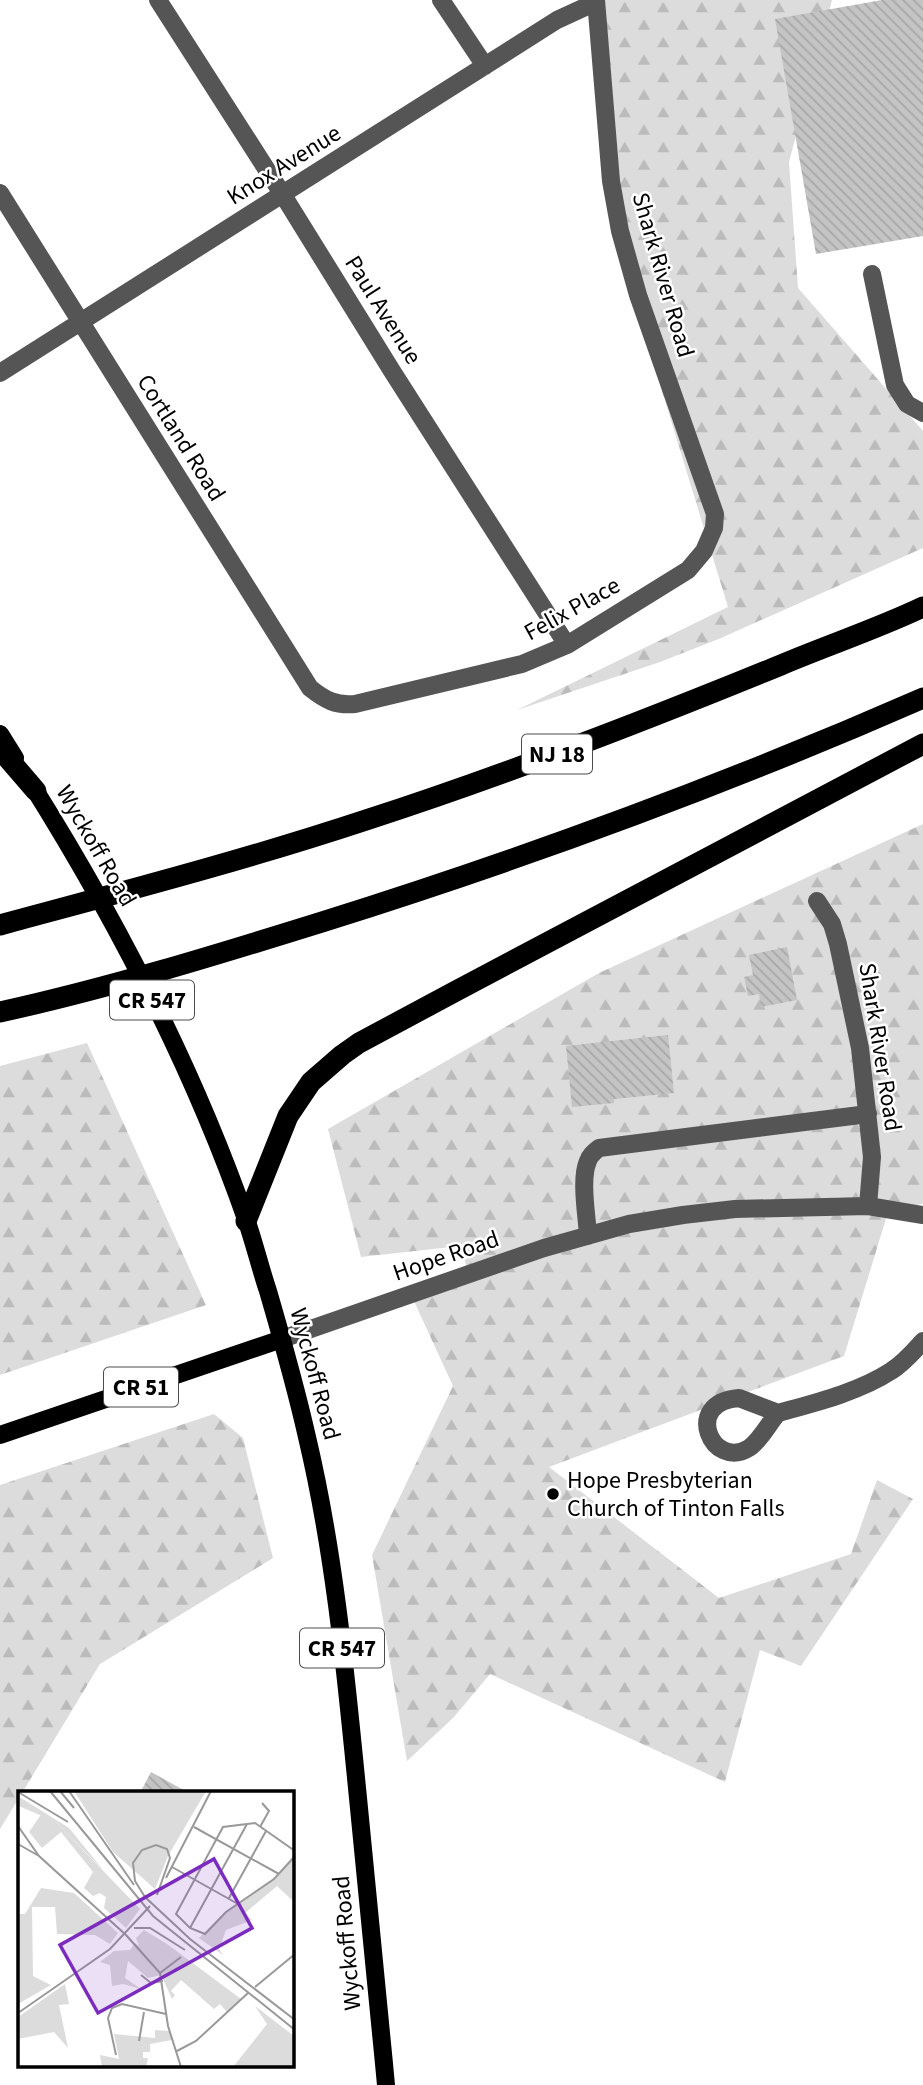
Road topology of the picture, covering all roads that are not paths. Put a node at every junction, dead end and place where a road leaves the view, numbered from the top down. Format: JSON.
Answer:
{"nodes":[{"id":1,"x":158,"y":0,"type":"edge"},
{"id":2,"x":441,"y":0,"type":"edge"},
{"id":3,"x":596,"y":1,"type":"edge"},
{"id":4,"x":485,"y":66,"type":"junction"},
{"id":5,"x":0,"y":193,"type":"edge"},
{"id":6,"x":283,"y":195,"type":"junction"},
{"id":7,"x":872,"y":274,"type":"dead end"},
{"id":8,"x":80,"y":323,"type":"junction"},
{"id":9,"x":0,"y":373,"type":"edge"},
{"id":10,"x":923,"y":413,"type":"edge"},
{"id":11,"x":715,"y":513,"type":"joint"},
{"id":12,"x":923,"y":607,"type":"edge"},
{"id":13,"x":567,"y":645,"type":"junction"},
{"id":14,"x":923,"y":698,"type":"edge"},
{"id":15,"x":329,"y":702,"type":"joint"},
{"id":16,"x":0,"y":734,"type":"edge"},
{"id":17,"x":923,"y":744,"type":"edge"},
{"id":18,"x":0,"y":749,"type":"edge"},
{"id":19,"x":36,"y":791,"type":"junction"},
{"id":20,"x":817,"y":901,"type":"dead end"},
{"id":21,"x":0,"y":925,"type":"edge"},
{"id":22,"x":0,"y":1012,"type":"edge"},
{"id":23,"x":868,"y":1114,"type":"junction"},
{"id":24,"x":869,"y":1206,"type":"junction"},
{"id":25,"x":923,"y":1216,"type":"edge"},
{"id":26,"x":246,"y":1221,"type":"junction"},
{"id":27,"x":588,"y":1236,"type":"junction"},
{"id":28,"x":282,"y":1339,"type":"junction"},
{"id":29,"x":923,"y":1341,"type":"edge"},
{"id":30,"x":778,"y":1413,"type":"dead end"},
{"id":31,"x":0,"y":1434,"type":"edge"},
{"id":32,"x":386,"y":2085,"type":"edge"}],
"edges":[{"from":1,"to":6,"type":"street","name":"Paul Avenue"},
{"from":2,"to":4,"type":"street"},
{"from":3,"to":4,"type":"street","name":"Knox Avenue"},
{"from":3,"to":11,"type":"street","name":"Shark River Road"},
{"from":4,"to":6,"type":"street","name":"Knox Avenue"},
{"from":5,"to":8,"type":"street","name":"Cortland Road"},
{"from":6,"to":8,"type":"street","name":"Knox Avenue"},
{"from":6,"to":13,"type":"street","name":"Paul Avenue"},
{"from":7,"to":10,"type":"street"},
{"from":8,"to":9,"type":"street","name":"Knox Avenue"},
{"from":8,"to":15,"type":"street","name":"Cortland Road"},
{"from":11,"to":13,"type":"street","name":"Felix Place"},
{"from":12,"to":21,"type":"highway","number":"NJ 18"},
{"from":13,"to":15,"type":"street","name":"Felix Place"},
{"from":14,"to":22,"type":"highway"},
{"from":16,"to":19,"type":"main road","name":"Wyckoff Road","number":"CR 547"},
{"from":17,"to":26,"type":"highway"},
{"from":18,"to":19,"type":"highway"},
{"from":19,"to":26,"type":"main road","name":"Wyckoff Road","number":"CR 547"},
{"from":20,"to":23,"type":"street","name":"Shark River Road"},
{"from":23,"to":24,"type":"street","name":"Shark River Road"},
{"from":23,"to":27,"type":"street"},
{"from":24,"to":25,"type":"street","name":"Hope Road"},
{"from":24,"to":27,"type":"street","name":"Hope Road"},
{"from":26,"to":28,"type":"main road","name":"Wyckoff Road","number":"CR 547"},
{"from":27,"to":28,"type":"street","name":"Hope Road"},
{"from":28,"to":31,"type":"main road","name":"Hope Road","number":"CR 51"},
{"from":28,"to":32,"type":"main road","name":"Wyckoff Road","number":"CR 547"},
{"from":29,"to":30,"type":"street"}]}
